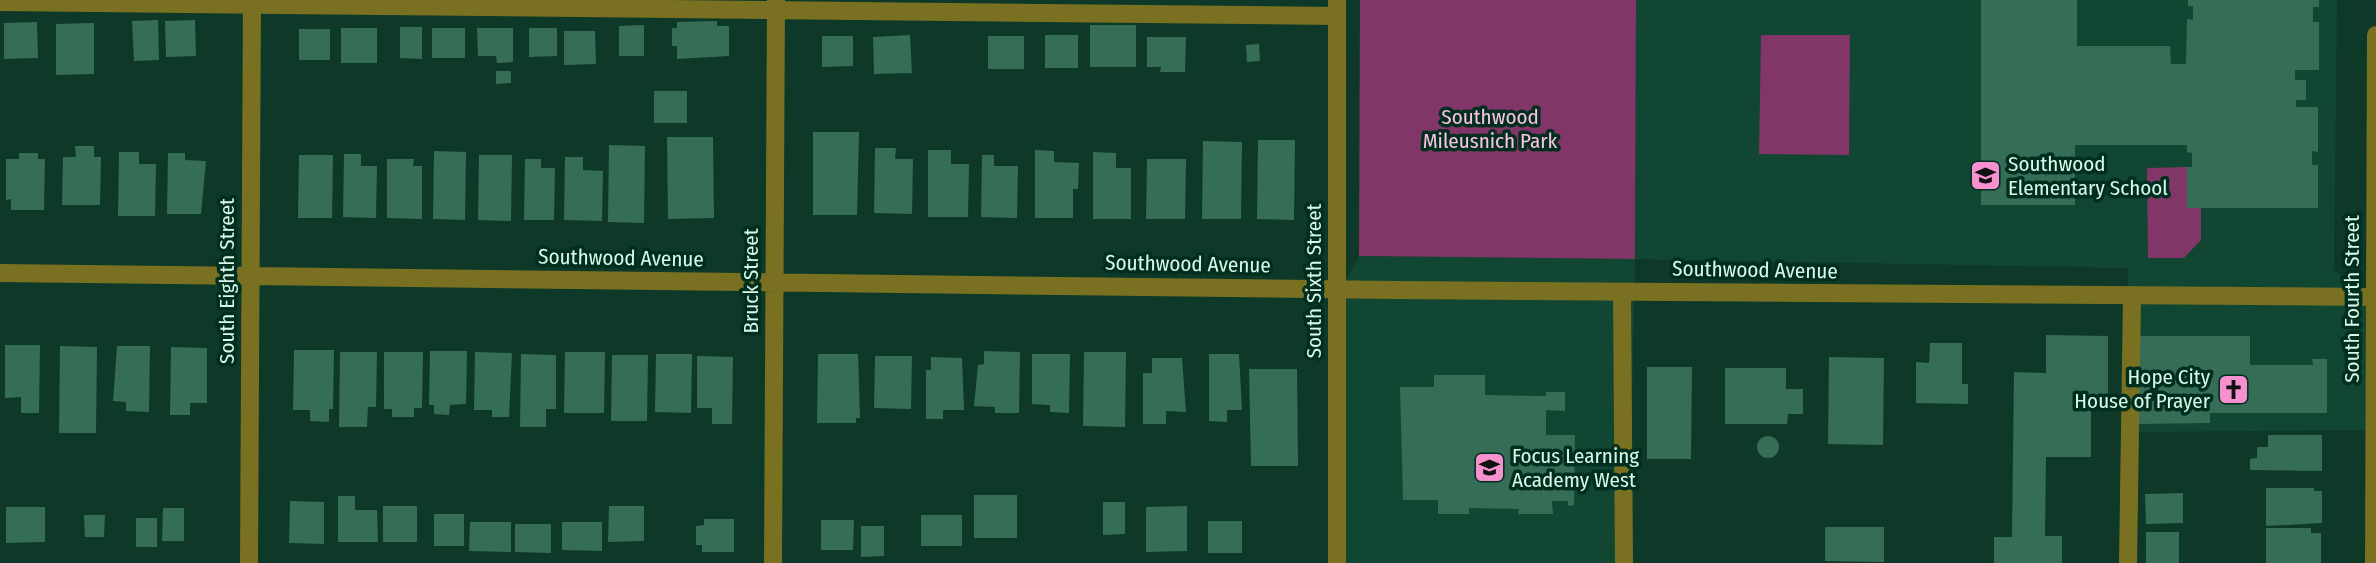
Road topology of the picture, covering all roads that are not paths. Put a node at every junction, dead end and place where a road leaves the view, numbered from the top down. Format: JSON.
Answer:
{"nodes":[{"id":1,"x":0,"y":2,"type":"edge"},
{"id":2,"x":252,"y":3,"type":"edge"},
{"id":3,"x":776,"y":6,"type":"edge"},
{"id":4,"x":1337,"y":8,"type":"edge"},
{"id":5,"x":2376,"y":35,"type":"edge"},
{"id":6,"x":0,"y":272,"type":"edge"},
{"id":7,"x":250,"y":275,"type":"junction"},
{"id":8,"x":774,"y":282,"type":"junction"},
{"id":9,"x":1337,"y":289,"type":"junction"},
{"id":10,"x":1622,"y":292,"type":"junction"},
{"id":11,"x":2132,"y":297,"type":"junction"},
{"id":12,"x":2375,"y":297,"type":"edge"},
{"id":13,"x":249,"y":563,"type":"edge"},
{"id":14,"x":774,"y":563,"type":"edge"},
{"id":15,"x":1337,"y":563,"type":"edge"},
{"id":16,"x":1624,"y":563,"type":"edge"},
{"id":17,"x":2128,"y":563,"type":"edge"},
{"id":18,"x":2374,"y":563,"type":"edge"}],
"edges":[{"from":1,"to":2,"type":"street"},
{"from":2,"to":3,"type":"street"},
{"from":2,"to":7,"type":"street","name":"South Eighth Street"},
{"from":3,"to":4,"type":"street"},
{"from":3,"to":8,"type":"street","name":"Bruck Street"},
{"from":4,"to":9,"type":"street","name":"South Sixth Street"},
{"from":5,"to":12,"type":"street","name":"South Fourth Street"},
{"from":6,"to":7,"type":"street","name":"Southwood Avenue"},
{"from":7,"to":8,"type":"street","name":"Southwood Avenue"},
{"from":7,"to":13,"type":"street","name":"South Eighth Street"},
{"from":8,"to":9,"type":"street","name":"Southwood Avenue"},
{"from":8,"to":14,"type":"street","name":"Bruck Street"},
{"from":9,"to":10,"type":"street","name":"Southwood Avenue"},
{"from":9,"to":15,"type":"street","name":"South Sixth Street"},
{"from":10,"to":11,"type":"street","name":"Southwood Avenue"},
{"from":10,"to":16,"type":"street"},
{"from":11,"to":12,"type":"street","name":"Southwood Avenue"},
{"from":11,"to":17,"type":"street"},
{"from":12,"to":18,"type":"street","name":"South Fourth Street"}]}
